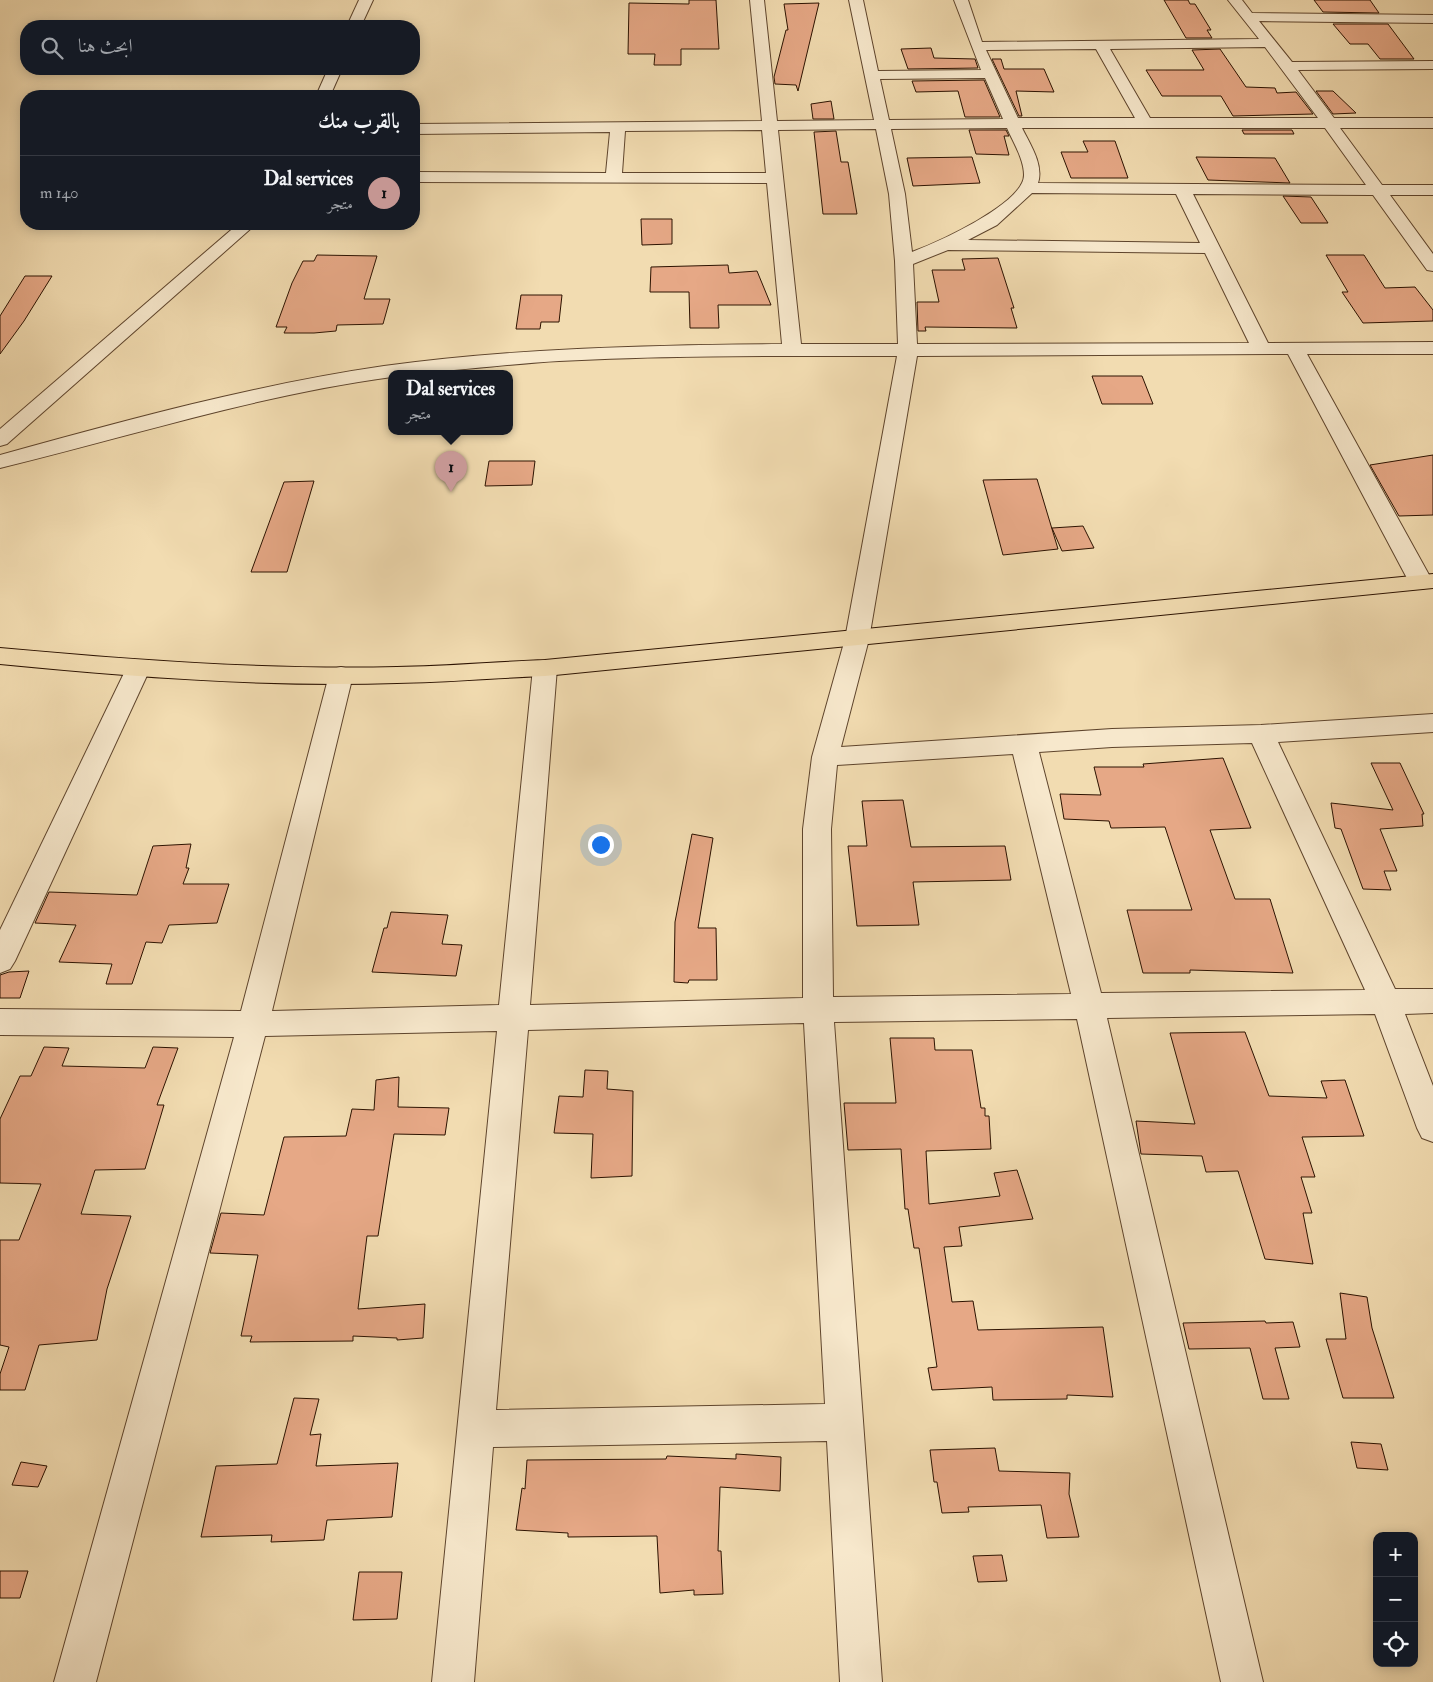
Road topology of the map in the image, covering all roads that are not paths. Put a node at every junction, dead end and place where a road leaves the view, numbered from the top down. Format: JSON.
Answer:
{"nodes":[{"id":1,"x":366,"y":0,"type":"edge"},
{"id":2,"x":757,"y":0,"type":"edge"},
{"id":3,"x":856,"y":0,"type":"edge"},
{"id":4,"x":961,"y":0,"type":"edge"},
{"id":5,"x":1235,"y":0,"type":"edge"},
{"id":6,"x":1249,"y":18,"type":"junction"},
{"id":7,"x":1433,"y":19,"type":"edge"},
{"id":8,"x":357,"y":20,"type":"edge"},
{"id":9,"x":1270,"y":43,"type":"junction"},
{"id":10,"x":1101,"y":45,"type":"junction"},
{"id":11,"x":977,"y":46,"type":"junction"},
{"id":12,"x":1433,"y":65,"type":"edge"},
{"id":13,"x":1287,"y":66,"type":"junction"},
{"id":14,"x":989,"y":74,"type":"junction"},
{"id":15,"x":332,"y":75,"type":"edge"},
{"id":16,"x":872,"y":75,"type":"junction"},
{"id":17,"x":326,"y":90,"type":"edge"},
{"id":18,"x":1013,"y":123,"type":"junction"},
{"id":19,"x":1145,"y":123,"type":"junction"},
{"id":20,"x":1328,"y":123,"type":"junction"},
{"id":21,"x":1433,"y":123,"type":"edge"},
{"id":22,"x":883,"y":126,"type":"junction"},
{"id":23,"x":770,"y":127,"type":"junction"},
{"id":24,"x":618,"y":128,"type":"junction"},
{"id":25,"x":420,"y":129,"type":"edge"},
{"id":26,"x":420,"y":177,"type":"edge"},
{"id":27,"x":614,"y":178,"type":"junction"},
{"id":28,"x":774,"y":178,"type":"junction"},
{"id":29,"x":1028,"y":188,"type":"junction"},
{"id":30,"x":1182,"y":189,"type":"junction"},
{"id":31,"x":1377,"y":190,"type":"junction"},
{"id":32,"x":1433,"y":190,"type":"edge"},
{"id":33,"x":241,"y":230,"type":"edge"},
{"id":34,"x":946,"y":245,"type":"junction"},
{"id":35,"x":1211,"y":248,"type":"junction"},
{"id":36,"x":904,"y":261,"type":"junction"},
{"id":37,"x":1433,"y":266,"type":"edge"},
{"id":38,"x":1261,"y":348,"type":"junction"},
{"id":39,"x":1294,"y":348,"type":"junction"},
{"id":40,"x":1433,"y":348,"type":"edge"},
{"id":41,"x":792,"y":349,"type":"junction"},
{"id":42,"x":908,"y":350,"type":"junction"},
{"id":43,"x":403,"y":370,"type":"edge"},
{"id":44,"x":388,"y":372,"type":"edge"},
{"id":45,"x":0,"y":440,"type":"edge"},
{"id":46,"x":0,"y":462,"type":"edge"},
{"id":47,"x":1427,"y":582,"type":"edge"},
{"id":48,"x":857,"y":639,"type":"junction"},
{"id":49,"x":0,"y":656,"type":"edge"},
{"id":50,"x":545,"y":668,"type":"junction"},
{"id":51,"x":138,"y":669,"type":"junction"},
{"id":52,"x":341,"y":675,"type":"junction"},
{"id":53,"x":1433,"y":723,"type":"edge"},
{"id":54,"x":1261,"y":734,"type":"junction"},
{"id":55,"x":1024,"y":744,"type":"junction"},
{"id":56,"x":825,"y":758,"type":"junction"},
{"id":57,"x":0,"y":961,"type":"edge"},
{"id":58,"x":1385,"y":1001,"type":"junction"},
{"id":59,"x":1433,"y":1001,"type":"edge"},
{"id":60,"x":1089,"y":1005,"type":"junction"},
{"id":61,"x":818,"y":1010,"type":"junction"},
{"id":62,"x":514,"y":1019,"type":"junction"},
{"id":63,"x":0,"y":1022,"type":"edge"},
{"id":64,"x":252,"y":1024,"type":"junction"},
{"id":65,"x":1433,"y":1128,"type":"edge"},
{"id":66,"x":844,"y":1422,"type":"junction"},
{"id":67,"x":475,"y":1429,"type":"junction"},
{"id":68,"x":75,"y":1682,"type":"edge"},
{"id":69,"x":453,"y":1682,"type":"edge"},
{"id":70,"x":860,"y":1682,"type":"edge"},
{"id":71,"x":1242,"y":1682,"type":"edge"}],
"edges":[{"from":1,"to":8,"type":"street"},
{"from":2,"to":23,"type":"street"},
{"from":3,"to":16,"type":"street"},
{"from":4,"to":11,"type":"street"},
{"from":5,"to":6,"type":"street"},
{"from":6,"to":7,"type":"street"},
{"from":6,"to":9,"type":"street"},
{"from":9,"to":10,"type":"street"},
{"from":9,"to":13,"type":"street"},
{"from":10,"to":11,"type":"street"},
{"from":10,"to":19,"type":"street"},
{"from":11,"to":14,"type":"street"},
{"from":12,"to":13,"type":"street"},
{"from":13,"to":20,"type":"street"},
{"from":14,"to":16,"type":"street"},
{"from":14,"to":18,"type":"street"},
{"from":15,"to":17,"type":"street"},
{"from":16,"to":22,"type":"street"},
{"from":18,"to":19,"type":"street"},
{"from":18,"to":22,"type":"street"},
{"from":18,"to":29,"type":"street"},
{"from":19,"to":20,"type":"street"},
{"from":20,"to":21,"type":"street"},
{"from":20,"to":31,"type":"street"},
{"from":22,"to":23,"type":"street"},
{"from":22,"to":36,"type":"street"},
{"from":23,"to":24,"type":"street"},
{"from":23,"to":28,"type":"street"},
{"from":24,"to":25,"type":"street"},
{"from":24,"to":27,"type":"street"},
{"from":26,"to":27,"type":"street"},
{"from":27,"to":28,"type":"street"},
{"from":28,"to":41,"type":"street"},
{"from":29,"to":30,"type":"street"},
{"from":29,"to":34,"type":"street"},
{"from":30,"to":31,"type":"street"},
{"from":30,"to":35,"type":"street"},
{"from":31,"to":32,"type":"street"},
{"from":31,"to":37,"type":"street"},
{"from":33,"to":45,"type":"street"},
{"from":34,"to":35,"type":"street"},
{"from":34,"to":36,"type":"street"},
{"from":35,"to":38,"type":"street"},
{"from":36,"to":42,"type":"street"},
{"from":38,"to":39,"type":"street"},
{"from":38,"to":42,"type":"street"},
{"from":39,"to":40,"type":"street"},
{"from":39,"to":47,"type":"street"},
{"from":41,"to":42,"type":"street"},
{"from":41,"to":43,"type":"street"},
{"from":42,"to":48,"type":"street"},
{"from":44,"to":46,"type":"street"},
{"from":47,"to":48,"type":"main road"},
{"from":48,"to":50,"type":"main road"},
{"from":48,"to":56,"type":"street"},
{"from":49,"to":51,"type":"main road"},
{"from":50,"to":52,"type":"main road"},
{"from":50,"to":62,"type":"street"},
{"from":51,"to":52,"type":"main road"},
{"from":51,"to":57,"type":"street"},
{"from":52,"to":64,"type":"street"},
{"from":53,"to":54,"type":"street"},
{"from":54,"to":55,"type":"street"},
{"from":54,"to":58,"type":"street"},
{"from":55,"to":56,"type":"street"},
{"from":55,"to":60,"type":"street"},
{"from":56,"to":61,"type":"street"},
{"from":58,"to":59,"type":"street"},
{"from":58,"to":60,"type":"street"},
{"from":58,"to":65,"type":"street"},
{"from":60,"to":61,"type":"street"},
{"from":60,"to":71,"type":"street"},
{"from":61,"to":62,"type":"street"},
{"from":61,"to":66,"type":"street"},
{"from":62,"to":64,"type":"street"},
{"from":62,"to":67,"type":"street"},
{"from":63,"to":64,"type":"street"},
{"from":64,"to":68,"type":"street"},
{"from":66,"to":67,"type":"street"},
{"from":66,"to":70,"type":"street"},
{"from":67,"to":69,"type":"street"}]}
